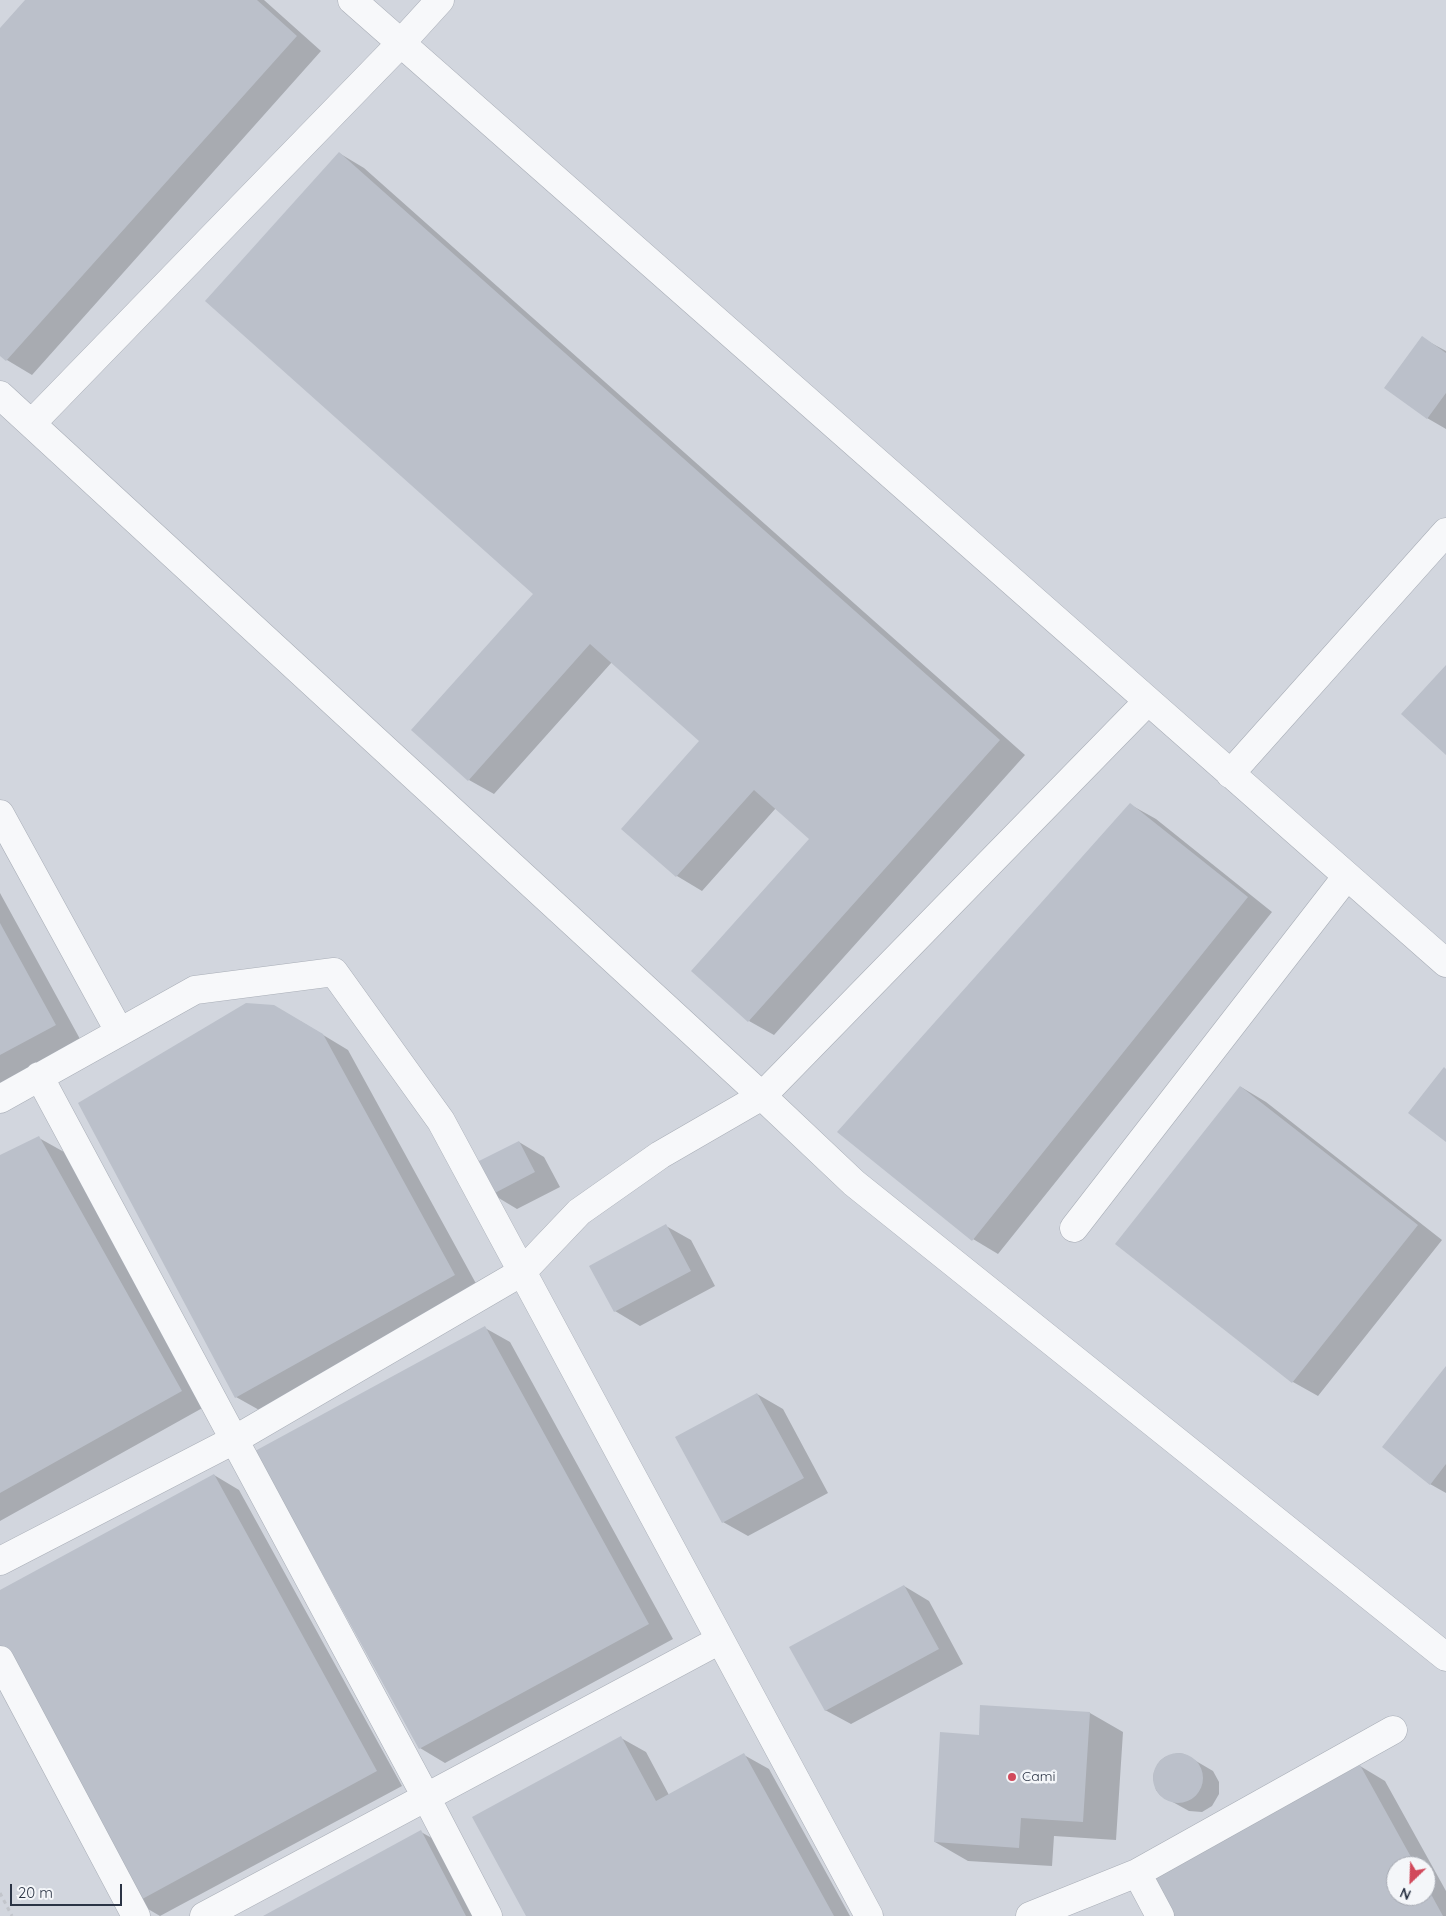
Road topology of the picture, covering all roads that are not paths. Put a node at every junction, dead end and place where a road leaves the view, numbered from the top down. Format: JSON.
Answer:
{"nodes":[{"id":1,"x":352,"y":0,"type":"edge"},
{"id":2,"x":440,"y":0,"type":"edge"},
{"id":3,"x":400,"y":44,"type":"junction"},
{"id":4,"x":0,"y":395,"type":"edge"},
{"id":5,"x":32,"y":423,"type":"junction"},
{"id":6,"x":1446,"y":532,"type":"edge"},
{"id":7,"x":1148,"y":701,"type":"junction"},
{"id":8,"x":1230,"y":774,"type":"junction"},
{"id":9,"x":0,"y":814,"type":"edge"},
{"id":10,"x":1347,"y":876,"type":"junction"},
{"id":11,"x":1446,"y":963,"type":"edge"},
{"id":12,"x":119,"y":1031,"type":"junction"},
{"id":13,"x":39,"y":1076,"type":"junction"},
{"id":14,"x":762,"y":1096,"type":"junction"},
{"id":15,"x":0,"y":1099,"type":"edge"},
{"id":16,"x":1074,"y":1228,"type":"dead end"},
{"id":17,"x":522,"y":1272,"type":"junction"},
{"id":18,"x":234,"y":1440,"type":"junction"},
{"id":19,"x":0,"y":1561,"type":"edge"},
{"id":20,"x":720,"y":1640,"type":"junction"},
{"id":21,"x":1446,"y":1657,"type":"edge"},
{"id":22,"x":0,"y":1660,"type":"edge"},
{"id":23,"x":1393,"y":1730,"type":"dead end"},
{"id":24,"x":426,"y":1797,"type":"junction"},
{"id":25,"x":1137,"y":1873,"type":"junction"},
{"id":26,"x":136,"y":1916,"type":"edge"},
{"id":27,"x":204,"y":1916,"type":"edge"},
{"id":28,"x":488,"y":1916,"type":"edge"},
{"id":29,"x":869,"y":1916,"type":"edge"},
{"id":30,"x":1030,"y":1916,"type":"edge"},
{"id":31,"x":1160,"y":1916,"type":"edge"}],
"edges":[{"from":1,"to":3,"type":"street"},
{"from":2,"to":3,"type":"street"},
{"from":3,"to":5,"type":"street"},
{"from":3,"to":7,"type":"street"},
{"from":4,"to":5,"type":"street"},
{"from":5,"to":14,"type":"street"},
{"from":6,"to":8,"type":"street"},
{"from":7,"to":8,"type":"street"},
{"from":7,"to":14,"type":"street"},
{"from":8,"to":10,"type":"street"},
{"from":9,"to":12,"type":"street"},
{"from":10,"to":11,"type":"street"},
{"from":10,"to":16,"type":"street"},
{"from":12,"to":13,"type":"street"},
{"from":12,"to":17,"type":"street"},
{"from":13,"to":15,"type":"street"},
{"from":13,"to":18,"type":"street"},
{"from":14,"to":17,"type":"street"},
{"from":14,"to":21,"type":"street"},
{"from":17,"to":18,"type":"street"},
{"from":17,"to":20,"type":"street"},
{"from":18,"to":19,"type":"street"},
{"from":18,"to":24,"type":"street"},
{"from":20,"to":24,"type":"street"},
{"from":20,"to":29,"type":"street"},
{"from":22,"to":26,"type":"street"},
{"from":23,"to":25,"type":"street"},
{"from":24,"to":27,"type":"street"},
{"from":24,"to":28,"type":"street"},
{"from":25,"to":30,"type":"street"},
{"from":25,"to":31,"type":"street"}]}
